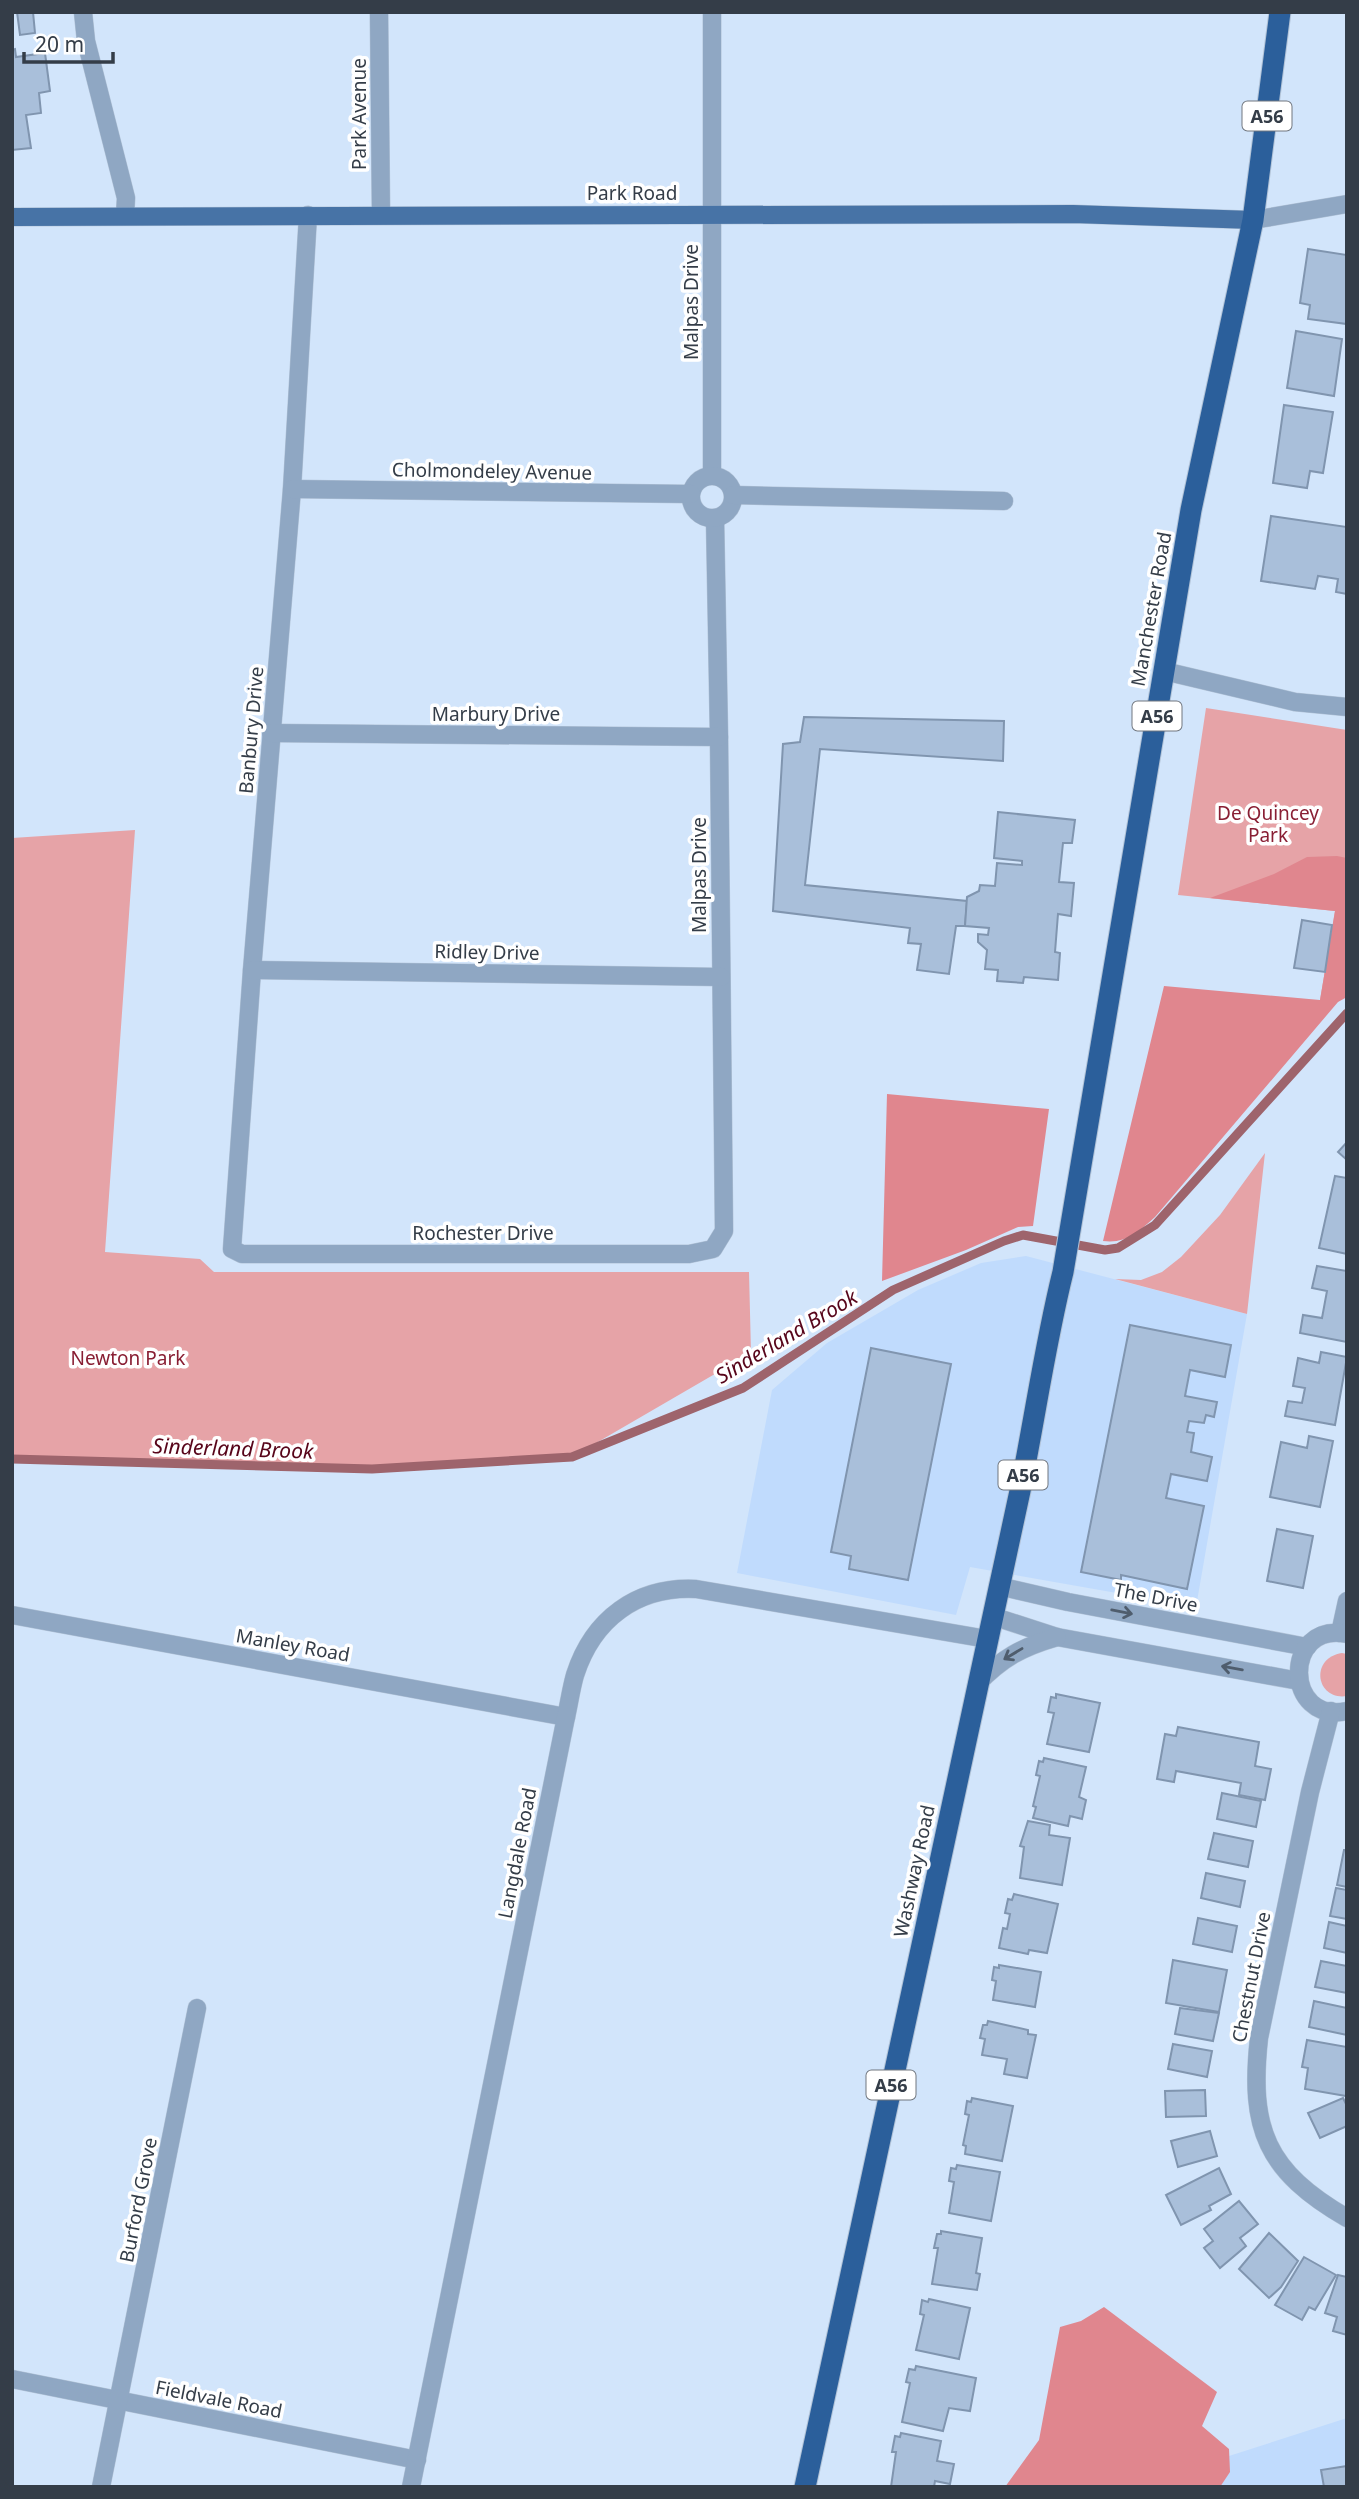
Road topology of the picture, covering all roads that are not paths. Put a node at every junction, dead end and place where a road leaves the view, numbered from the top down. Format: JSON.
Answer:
{"nodes":[{"id":1,"x":83,"y":12,"type":"edge"},
{"id":2,"x":379,"y":12,"type":"edge"},
{"id":3,"x":712,"y":12,"type":"edge"},
{"id":4,"x":1280,"y":12,"type":"edge"},
{"id":5,"x":1347,"y":204,"type":"edge"},
{"id":6,"x":712,"y":214,"type":"junction"},
{"id":7,"x":125,"y":215,"type":"junction"},
{"id":8,"x":309,"y":215,"type":"junction"},
{"id":9,"x":381,"y":215,"type":"junction"},
{"id":10,"x":12,"y":216,"type":"edge"},
{"id":11,"x":1253,"y":220,"type":"junction"},
{"id":12,"x":712,"y":475,"type":"junction"},
{"id":13,"x":292,"y":489,"type":"junction"},
{"id":14,"x":691,"y":494,"type":"junction"},
{"id":15,"x":733,"y":495,"type":"junction"},
{"id":16,"x":1004,"y":501,"type":"dead end"},
{"id":17,"x":715,"y":518,"type":"junction"},
{"id":18,"x":1164,"y":671,"type":"junction"},
{"id":19,"x":1347,"y":707,"type":"edge"},
{"id":20,"x":271,"y":733,"type":"junction"},
{"id":21,"x":719,"y":737,"type":"junction"},
{"id":22,"x":252,"y":970,"type":"junction"},
{"id":23,"x":721,"y":977,"type":"junction"},
{"id":24,"x":724,"y":1231,"type":"joint"},
{"id":25,"x":232,"y":1249,"type":"joint"},
{"id":26,"x":1064,"y":1264,"type":"joint"},
{"id":27,"x":999,"y":1586,"type":"junction"},
{"id":28,"x":1347,"y":1601,"type":"edge"},
{"id":29,"x":12,"y":1615,"type":"edge"},
{"id":30,"x":992,"y":1616,"type":"junction"},
{"id":31,"x":1344,"y":1633,"type":"edge"},
{"id":32,"x":1057,"y":1637,"type":"junction"},
{"id":33,"x":987,"y":1639,"type":"junction"},
{"id":34,"x":1307,"y":1647,"type":"junction"},
{"id":35,"x":1299,"y":1681,"type":"junction"},
{"id":36,"x":977,"y":1684,"type":"junction"},
{"id":37,"x":1339,"y":1711,"type":"edge"},
{"id":38,"x":566,"y":1717,"type":"junction"},
{"id":39,"x":197,"y":2008,"type":"dead end"},
{"id":40,"x":1347,"y":2218,"type":"edge"},
{"id":41,"x":12,"y":2379,"type":"edge"},
{"id":42,"x":119,"y":2401,"type":"junction"},
{"id":43,"x":417,"y":2460,"type":"junction"},
{"id":44,"x":101,"y":2487,"type":"edge"},
{"id":45,"x":411,"y":2487,"type":"edge"},
{"id":46,"x":805,"y":2487,"type":"edge"}],
"edges":[{"from":1,"to":7,"type":"street"},
{"from":2,"to":9,"type":"street","name":"Park Avenue"},
{"from":3,"to":6,"type":"street","name":"Malpas Drive"},
{"from":4,"to":11,"type":"highway","name":"Manchester Road","number":"A56"},
{"from":5,"to":11,"type":"street"},
{"from":6,"to":9,"type":"main road","name":"Park Road"},
{"from":6,"to":11,"type":"main road","name":"Park Road"},
{"from":6,"to":12,"type":"street","name":"Malpas Drive"},
{"from":7,"to":8,"type":"main road","name":"Park Road"},
{"from":7,"to":10,"type":"main road","name":"Park Road"},
{"from":8,"to":9,"type":"main road","name":"Park Road"},
{"from":8,"to":13,"type":"street","name":"Banbury Drive"},
{"from":11,"to":18,"type":"highway","name":"Manchester Road","number":"A56"},
{"from":12,"to":14,"type":"street"},
{"from":12,"to":15,"type":"street"},
{"from":13,"to":14,"type":"street","name":"Cholmondeley Avenue"},
{"from":13,"to":20,"type":"street","name":"Banbury Drive"},
{"from":14,"to":17,"type":"street"},
{"from":15,"to":16,"type":"street"},
{"from":15,"to":17,"type":"street"},
{"from":17,"to":21,"type":"street","name":"Malpas Drive"},
{"from":18,"to":19,"type":"street"},
{"from":18,"to":26,"type":"highway","name":"Manchester Road","number":"A56"},
{"from":20,"to":21,"type":"street","name":"Marbury Drive"},
{"from":20,"to":22,"type":"street","name":"Banbury Drive"},
{"from":21,"to":23,"type":"street","name":"Malpas Drive"},
{"from":22,"to":23,"type":"street","name":"Ridley Drive"},
{"from":22,"to":25,"type":"street","name":"Banbury Drive"},
{"from":23,"to":24,"type":"street","name":"Malpas Drive"},
{"from":24,"to":25,"type":"street","name":"Rochester Drive"},
{"from":26,"to":27,"type":"highway","name":"Washway Road","number":"A56"},
{"from":27,"to":30,"type":"highway","name":"Washway Road","number":"A56"},
{"from":27,"to":34,"type":"street","name":"The Drive","one_way":true},
{"from":28,"to":31,"type":"street"},
{"from":29,"to":38,"type":"street","name":"Manley Road"},
{"from":30,"to":32,"type":"street"},
{"from":30,"to":33,"type":"highway","name":"Washway Road","number":"A56"},
{"from":31,"to":34,"type":"street"},
{"from":35,"to":32,"type":"street","one_way":true},
{"from":32,"to":36,"type":"street","one_way":true},
{"from":33,"to":36,"type":"highway","name":"Washway Road","number":"A56"},
{"from":33,"to":38,"type":"street","name":"Langdale Road"},
{"from":34,"to":35,"type":"street"},
{"from":35,"to":37,"type":"street"},
{"from":36,"to":46,"type":"highway","name":"Washway Road","number":"A56"},
{"from":37,"to":40,"type":"street","name":"Chestnut Drive"},
{"from":38,"to":43,"type":"street","name":"Langdale Road"},
{"from":39,"to":42,"type":"street","name":"Burford Grove"},
{"from":41,"to":42,"type":"street","name":"Fieldvale Road"},
{"from":42,"to":43,"type":"street","name":"Fieldvale Road"},
{"from":42,"to":44,"type":"street","name":"Burford Grove"},
{"from":43,"to":45,"type":"street","name":"Langdale Road"}]}
